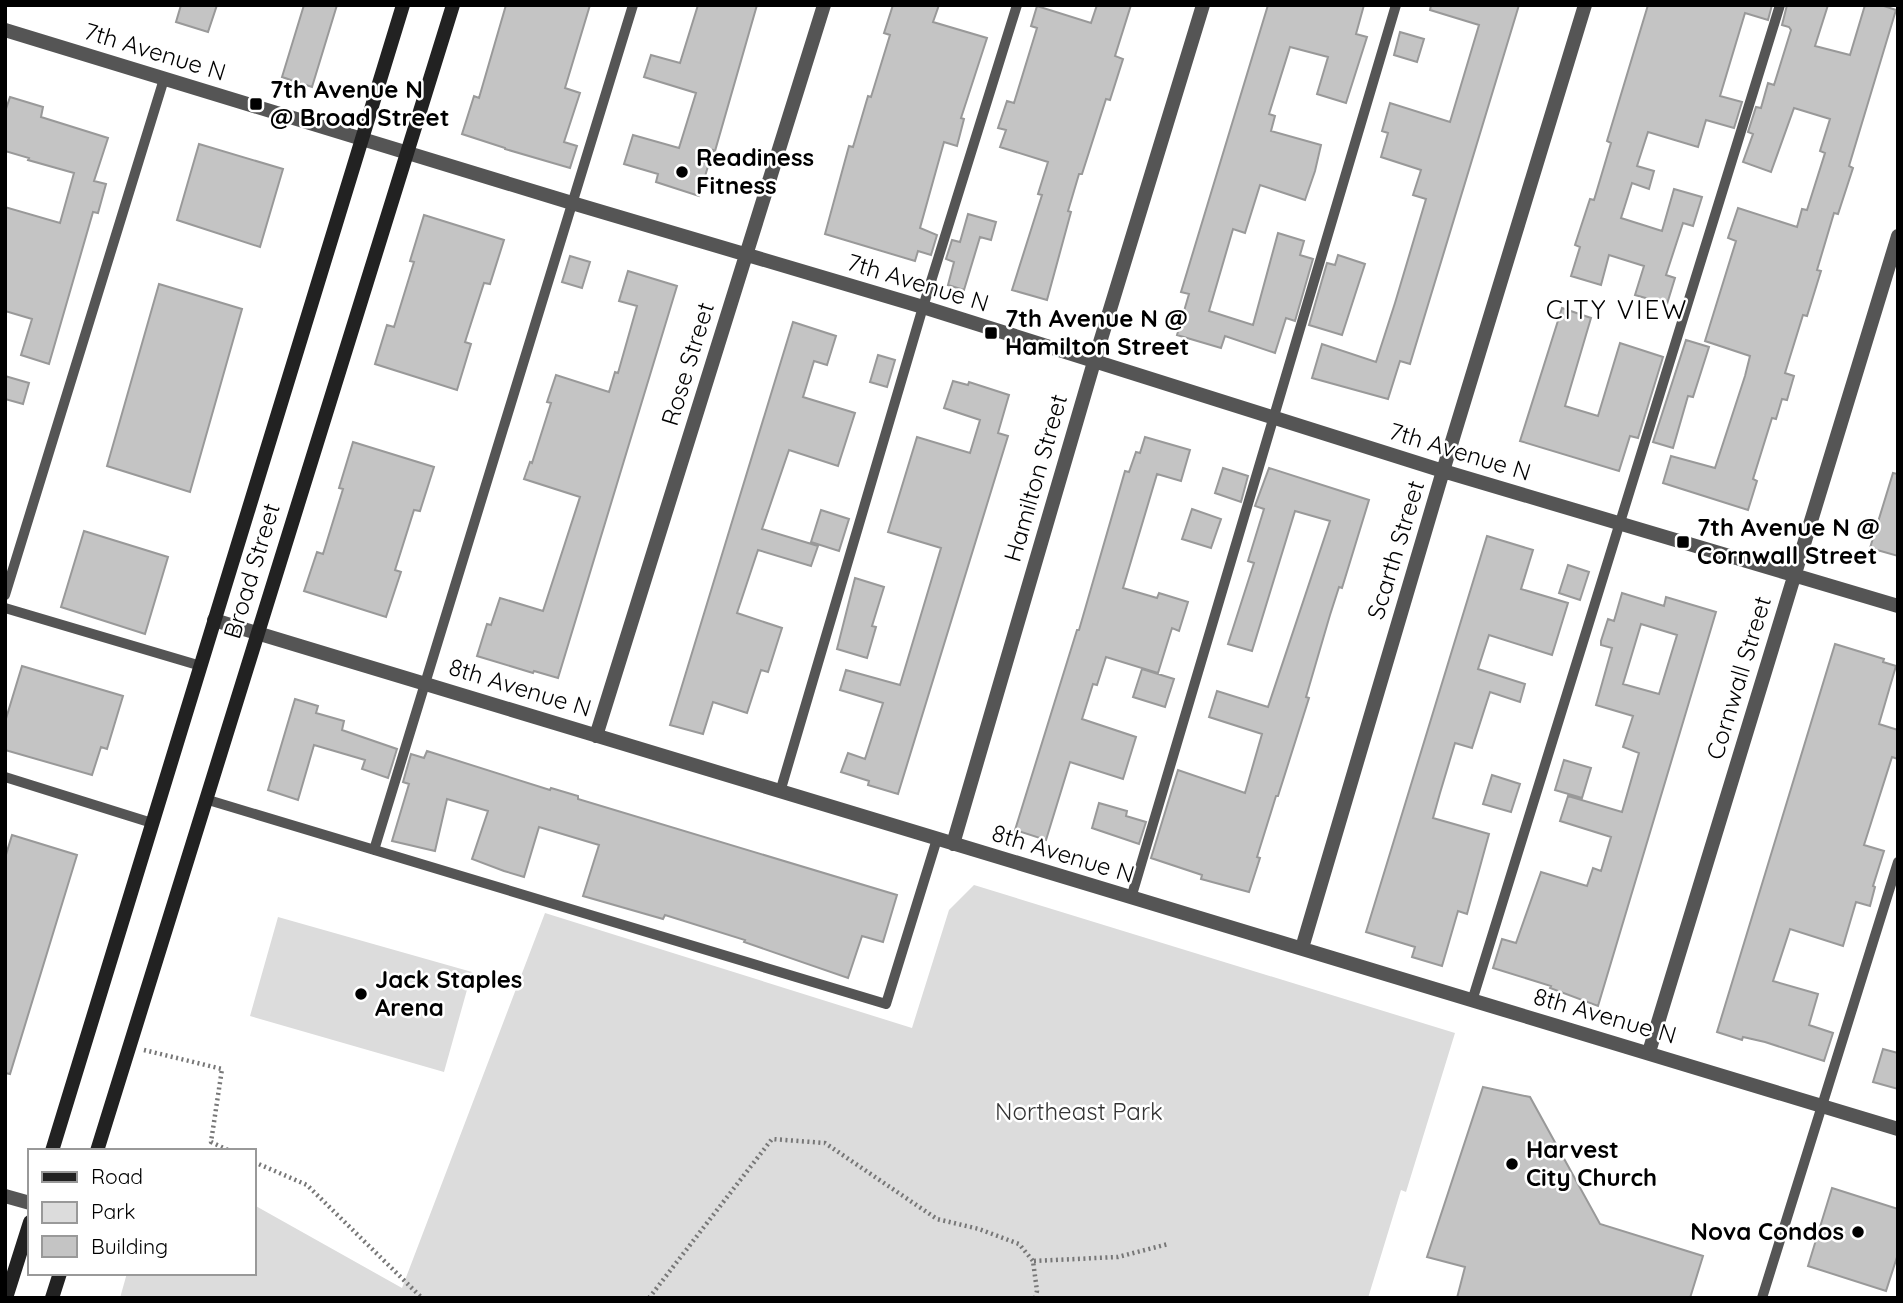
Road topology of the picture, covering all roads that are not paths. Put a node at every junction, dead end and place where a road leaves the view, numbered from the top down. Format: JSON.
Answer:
{"nodes":[{"id":1,"x":403,"y":5,"type":"edge"},
{"id":2,"x":453,"y":5,"type":"edge"},
{"id":3,"x":633,"y":5,"type":"edge"},
{"id":4,"x":824,"y":5,"type":"edge"},
{"id":5,"x":1017,"y":5,"type":"edge"},
{"id":6,"x":1203,"y":5,"type":"edge"},
{"id":7,"x":1396,"y":5,"type":"edge"},
{"id":8,"x":1585,"y":5,"type":"edge"},
{"id":9,"x":1780,"y":5,"type":"edge"},
{"id":10,"x":5,"y":30,"type":"edge"},
{"id":11,"x":164,"y":79,"type":"junction"},
{"id":12,"x":362,"y":139,"type":"junction"},
{"id":13,"x":408,"y":152,"type":"junction"},
{"id":14,"x":572,"y":204,"type":"junction"},
{"id":15,"x":1898,"y":236,"type":"edge"},
{"id":16,"x":746,"y":254,"type":"junction"},
{"id":17,"x":923,"y":307,"type":"junction"},
{"id":18,"x":1094,"y":362,"type":"junction"},
{"id":19,"x":1272,"y":419,"type":"junction"},
{"id":20,"x":1443,"y":471,"type":"junction"},
{"id":21,"x":1619,"y":523,"type":"junction"},
{"id":22,"x":1794,"y":575,"type":"junction"},
{"id":23,"x":5,"y":595,"type":"edge"},
{"id":24,"x":1898,"y":606,"type":"edge"},
{"id":25,"x":5,"y":608,"type":"edge"},
{"id":26,"x":214,"y":620,"type":"junction"},
{"id":27,"x":257,"y":633,"type":"junction"},
{"id":28,"x":201,"y":666,"type":"junction"},
{"id":29,"x":425,"y":682,"type":"junction"},
{"id":30,"x":596,"y":736,"type":"junction"},
{"id":31,"x":5,"y":777,"type":"edge"},
{"id":32,"x":780,"y":792,"type":"junction"},
{"id":33,"x":205,"y":799,"type":"junction"},
{"id":34,"x":152,"y":823,"type":"junction"},
{"id":35,"x":937,"y":839,"type":"junction"},
{"id":36,"x":953,"y":844,"type":"junction"},
{"id":37,"x":374,"y":850,"type":"junction"},
{"id":38,"x":1898,"y":862,"type":"edge"},
{"id":39,"x":1131,"y":898,"type":"junction"},
{"id":40,"x":1302,"y":948,"type":"junction"},
{"id":41,"x":1472,"y":1001,"type":"junction"},
{"id":42,"x":1649,"y":1052,"type":"junction"},
{"id":43,"x":1823,"y":1105,"type":"junction"},
{"id":44,"x":1898,"y":1129,"type":"edge"},
{"id":45,"x":53,"y":1149,"type":"edge"},
{"id":46,"x":98,"y":1149,"type":"edge"},
{"id":47,"x":5,"y":1196,"type":"edge"},
{"id":48,"x":28,"y":1202,"type":"edge"},
{"id":49,"x":28,"y":1228,"type":"edge"},
{"id":50,"x":59,"y":1275,"type":"edge"},
{"id":51,"x":6,"y":1298,"type":"edge"},
{"id":52,"x":52,"y":1298,"type":"edge"},
{"id":53,"x":1762,"y":1298,"type":"edge"}],
"edges":[{"from":1,"to":12,"type":"main road","name":"Broad Street"},
{"from":2,"to":13,"type":"main road","name":"Broad Street"},
{"from":3,"to":14,"type":"lane"},
{"from":4,"to":16,"type":"street","name":"Rose Street"},
{"from":5,"to":17,"type":"lane"},
{"from":6,"to":18,"type":"street","name":"Hamilton Street"},
{"from":7,"to":19,"type":"lane"},
{"from":8,"to":20,"type":"street","name":"Scarth Street"},
{"from":9,"to":21,"type":"lane"},
{"from":10,"to":11,"type":"street","name":"7th Avenue N"},
{"from":11,"to":12,"type":"street","name":"7th Avenue N"},
{"from":11,"to":23,"type":"lane"},
{"from":12,"to":13,"type":"street","name":"7th Avenue N"},
{"from":12,"to":26,"type":"main road","name":"Broad Street"},
{"from":13,"to":14,"type":"street","name":"7th Avenue N"},
{"from":13,"to":27,"type":"main road","name":"Broad Street"},
{"from":14,"to":16,"type":"street","name":"7th Avenue N"},
{"from":14,"to":29,"type":"lane"},
{"from":15,"to":22,"type":"street","name":"Cornwall Street"},
{"from":16,"to":17,"type":"street","name":"7th Avenue N"},
{"from":16,"to":30,"type":"street","name":"Rose Street"},
{"from":17,"to":18,"type":"street","name":"7th Avenue N"},
{"from":17,"to":32,"type":"lane"},
{"from":18,"to":19,"type":"street","name":"7th Avenue N"},
{"from":18,"to":36,"type":"street","name":"Hamilton Street"},
{"from":19,"to":20,"type":"street","name":"7th Avenue N"},
{"from":19,"to":39,"type":"lane"},
{"from":20,"to":21,"type":"street","name":"7th Avenue N"},
{"from":20,"to":40,"type":"street","name":"Scarth Street"},
{"from":21,"to":22,"type":"street","name":"7th Avenue N"},
{"from":21,"to":41,"type":"lane"},
{"from":22,"to":24,"type":"street","name":"7th Avenue N"},
{"from":22,"to":42,"type":"street","name":"Cornwall Street"},
{"from":25,"to":28,"type":"lane"},
{"from":26,"to":27,"type":"street","name":"8th Avenue N"},
{"from":26,"to":28,"type":"main road","name":"Broad Street"},
{"from":27,"to":29,"type":"street","name":"8th Avenue N"},
{"from":27,"to":33,"type":"main road","name":"Broad Street"},
{"from":28,"to":34,"type":"main road","name":"Broad Street"},
{"from":29,"to":30,"type":"street","name":"8th Avenue N"},
{"from":29,"to":37,"type":"lane"},
{"from":30,"to":32,"type":"street","name":"8th Avenue N"},
{"from":31,"to":34,"type":"lane"},
{"from":32,"to":35,"type":"street","name":"8th Avenue N"},
{"from":33,"to":37,"type":"lane"},
{"from":33,"to":46,"type":"main road","name":"Broad Street"},
{"from":34,"to":45,"type":"main road","name":"Broad Street"},
{"from":35,"to":36,"type":"street","name":"8th Avenue N"},
{"from":35,"to":37,"type":"lane"},
{"from":36,"to":39,"type":"street","name":"8th Avenue N"},
{"from":38,"to":43,"type":"lane"},
{"from":39,"to":40,"type":"street","name":"8th Avenue N"},
{"from":40,"to":41,"type":"street","name":"8th Avenue N"},
{"from":41,"to":42,"type":"street","name":"8th Avenue N"},
{"from":42,"to":43,"type":"street","name":"8th Avenue N"},
{"from":43,"to":44,"type":"street","name":"8th Avenue N"},
{"from":43,"to":53,"type":"lane"},
{"from":47,"to":48,"type":"street"},
{"from":49,"to":51,"type":"main road"},
{"from":50,"to":52,"type":"main road"}]}
